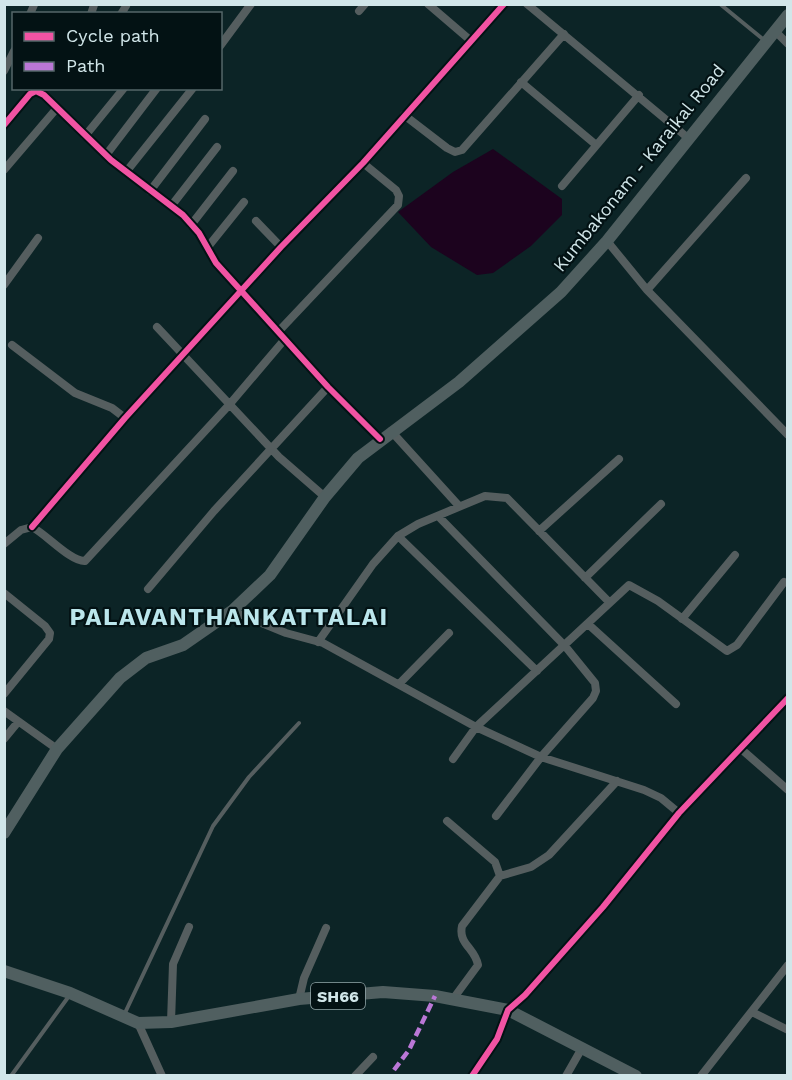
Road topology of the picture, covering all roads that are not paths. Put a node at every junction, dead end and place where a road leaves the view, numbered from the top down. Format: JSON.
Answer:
{"nodes":[{"id":1,"x":251,"y":4,"type":"edge"},
{"id":2,"x":428,"y":4,"type":"edge"},
{"id":3,"x":504,"y":4,"type":"edge"},
{"id":4,"x":527,"y":4,"type":"edge"},
{"id":5,"x":720,"y":4,"type":"edge"},
{"id":6,"x":788,"y":15,"type":"edge"},
{"id":7,"x":776,"y":31,"type":"junction"},
{"id":8,"x":564,"y":34,"type":"junction"},
{"id":9,"x":470,"y":40,"type":"junction"},
{"id":10,"x":766,"y":42,"type":"junction"},
{"id":11,"x":222,"y":43,"type":"edge"},
{"id":12,"x":788,"y":44,"type":"edge"},
{"id":13,"x":12,"y":57,"type":"edge"},
{"id":14,"x":4,"y":71,"type":"edge"},
{"id":15,"x":521,"y":82,"type":"junction"},
{"id":16,"x":122,"y":90,"type":"edge"},
{"id":17,"x":155,"y":90,"type":"edge"},
{"id":18,"x":192,"y":90,"type":"edge"},
{"id":19,"x":639,"y":95,"type":"junction"},
{"id":20,"x":57,"y":108,"type":"junction"},
{"id":21,"x":404,"y":115,"type":"junction"},
{"id":22,"x":205,"y":119,"type":"dead end"},
{"id":23,"x":4,"y":125,"type":"edge"},
{"id":24,"x":86,"y":136,"type":"junction"},
{"id":25,"x":687,"y":138,"type":"junction"},
{"id":26,"x":595,"y":144,"type":"junction"},
{"id":27,"x":217,"y":147,"type":"dead end"},
{"id":28,"x":106,"y":155,"type":"junction"},
{"id":29,"x":363,"y":163,"type":"junction"},
{"id":30,"x":4,"y":170,"type":"edge"},
{"id":31,"x":233,"y":171,"type":"dead end"},
{"id":32,"x":126,"y":172,"type":"junction"},
{"id":33,"x":746,"y":178,"type":"dead end"},
{"id":34,"x":562,"y":186,"type":"dead end"},
{"id":35,"x":150,"y":191,"type":"junction"},
{"id":36,"x":244,"y":202,"type":"dead end"},
{"id":37,"x":172,"y":205,"type":"junction"},
{"id":38,"x":256,"y":221,"type":"dead end"},
{"id":39,"x":191,"y":225,"type":"junction"},
{"id":40,"x":38,"y":238,"type":"dead end"},
{"id":41,"x":607,"y":241,"type":"junction"},
{"id":42,"x":281,"y":247,"type":"junction"},
{"id":43,"x":207,"y":248,"type":"junction"},
{"id":44,"x":4,"y":285,"type":"edge"},
{"id":45,"x":241,"y":291,"type":"junction"},
{"id":46,"x":647,"y":291,"type":"junction"},
{"id":47,"x":157,"y":327,"type":"dead end"},
{"id":48,"x":282,"y":336,"type":"junction"},
{"id":49,"x":12,"y":345,"type":"dead end"},
{"id":50,"x":184,"y":354,"type":"junction"},
{"id":51,"x":328,"y":387,"type":"junction"},
{"id":52,"x":229,"y":405,"type":"junction"},
{"id":53,"x":125,"y":418,"type":"junction"},
{"id":54,"x":391,"y":431,"type":"junction"},
{"id":55,"x":788,"y":435,"type":"edge"},
{"id":56,"x":380,"y":439,"type":"junction"},
{"id":57,"x":270,"y":449,"type":"junction"},
{"id":58,"x":619,"y":459,"type":"dead end"},
{"id":59,"x":325,"y":497,"type":"junction"},
{"id":60,"x":661,"y":504,"type":"dead end"},
{"id":61,"x":459,"y":506,"type":"junction"},
{"id":62,"x":438,"y":517,"type":"junction"},
{"id":63,"x":32,"y":527,"type":"junction"},
{"id":64,"x":539,"y":531,"type":"junction"},
{"id":65,"x":399,"y":536,"type":"junction"},
{"id":66,"x":4,"y":544,"type":"edge"},
{"id":67,"x":735,"y":555,"type":"dead end"},
{"id":68,"x":585,"y":578,"type":"junction"},
{"id":69,"x":784,"y":582,"type":"dead end"},
{"id":70,"x":148,"y":589,"type":"dead end"},
{"id":71,"x":4,"y":593,"type":"edge"},
{"id":72,"x":609,"y":602,"type":"junction"},
{"id":73,"x":232,"y":611,"type":"junction"},
{"id":74,"x":682,"y":619,"type":"junction"},
{"id":75,"x":588,"y":624,"type":"junction"},
{"id":76,"x":449,"y":633,"type":"dead end"},
{"id":77,"x":318,"y":642,"type":"junction"},
{"id":78,"x":565,"y":646,"type":"junction"},
{"id":79,"x":537,"y":671,"type":"junction"},
{"id":80,"x":399,"y":684,"type":"junction"},
{"id":81,"x":4,"y":694,"type":"edge"},
{"id":82,"x":788,"y":698,"type":"edge"},
{"id":83,"x":676,"y":704,"type":"dead end"},
{"id":84,"x":4,"y":711,"type":"edge"},
{"id":85,"x":18,"y":722,"type":"junction"},
{"id":86,"x":298,"y":723,"type":"dead end"},
{"id":87,"x":476,"y":727,"type":"junction"},
{"id":88,"x":4,"y":739,"type":"edge"},
{"id":89,"x":740,"y":748,"type":"junction"},
{"id":90,"x":57,"y":749,"type":"junction"},
{"id":91,"x":540,"y":757,"type":"junction"},
{"id":92,"x":453,"y":759,"type":"dead end"},
{"id":93,"x":617,"y":781,"type":"junction"},
{"id":94,"x":788,"y":790,"type":"edge"},
{"id":95,"x":679,"y":813,"type":"junction"},
{"id":96,"x":496,"y":816,"type":"dead end"},
{"id":97,"x":447,"y":820,"type":"dead end"},
{"id":98,"x":4,"y":833,"type":"edge"},
{"id":99,"x":500,"y":876,"type":"junction"},
{"id":100,"x":189,"y":927,"type":"dead end"},
{"id":101,"x":326,"y":928,"type":"dead end"},
{"id":102,"x":788,"y":965,"type":"edge"},
{"id":103,"x":4,"y":971,"type":"edge"},
{"id":104,"x":34,"y":980,"type":"junction"},
{"id":105,"x":4,"y":981,"type":"edge"},
{"id":106,"x":70,"y":993,"type":"junction"},
{"id":107,"x":299,"y":999,"type":"junction"},
{"id":108,"x":453,"y":999,"type":"junction"},
{"id":109,"x":508,"y":1010,"type":"junction"},
{"id":110,"x":752,"y":1012,"type":"junction"},
{"id":111,"x":122,"y":1019,"type":"junction"},
{"id":112,"x":171,"y":1022,"type":"junction"},
{"id":113,"x":138,"y":1023,"type":"junction"},
{"id":114,"x":788,"y":1030,"type":"edge"},
{"id":115,"x":582,"y":1048,"type":"junction"},
{"id":116,"x":372,"y":1057,"type":"dead end"},
{"id":117,"x":11,"y":1076,"type":"edge"},
{"id":118,"x":162,"y":1076,"type":"edge"},
{"id":119,"x":355,"y":1076,"type":"edge"},
{"id":120,"x":472,"y":1076,"type":"edge"},
{"id":121,"x":566,"y":1076,"type":"edge"},
{"id":122,"x":636,"y":1076,"type":"edge"},
{"id":123,"x":701,"y":1076,"type":"edge"}],
"edges":[{"from":1,"to":11,"type":"street"},
{"from":2,"to":9,"type":"street"},
{"from":3,"to":9,"type":"street"},
{"from":4,"to":8,"type":"street"},
{"from":5,"to":10,"type":"lane"},
{"from":6,"to":7,"type":"main road","name":"Kumbakonam - Karaikal Road"},
{"from":7,"to":10,"type":"main road","name":"Kumbakonam - Karaikal Road"},
{"from":7,"to":12,"type":"street"},
{"from":8,"to":15,"type":"street"},
{"from":8,"to":19,"type":"street"},
{"from":9,"to":21,"type":"street"},
{"from":10,"to":25,"type":"main road","name":"Kumbakonam - Karaikal Road"},
{"from":13,"to":14,"type":"street"},
{"from":15,"to":21,"type":"street"},
{"from":15,"to":26,"type":"street"},
{"from":16,"to":24,"type":"street"},
{"from":17,"to":28,"type":"street"},
{"from":18,"to":32,"type":"street"},
{"from":19,"to":25,"type":"street"},
{"from":19,"to":26,"type":"street"},
{"from":20,"to":23,"type":"street"},
{"from":20,"to":24,"type":"street"},
{"from":20,"to":30,"type":"street"},
{"from":21,"to":29,"type":"street"},
{"from":22,"to":35,"type":"street"},
{"from":24,"to":28,"type":"street"},
{"from":25,"to":41,"type":"main road","name":"Kumbakonam - Karaikal Road"},
{"from":26,"to":34,"type":"street"},
{"from":27,"to":37,"type":"street"},
{"from":28,"to":32,"type":"street"},
{"from":29,"to":42,"type":"street"},
{"from":29,"to":48,"type":"street"},
{"from":31,"to":39,"type":"street"},
{"from":32,"to":35,"type":"street"},
{"from":33,"to":46,"type":"street"},
{"from":35,"to":37,"type":"street"},
{"from":36,"to":43,"type":"street"},
{"from":37,"to":39,"type":"street"},
{"from":38,"to":42,"type":"street"},
{"from":39,"to":43,"type":"street"},
{"from":40,"to":44,"type":"street"},
{"from":41,"to":46,"type":"street"},
{"from":41,"to":54,"type":"main road","name":"Kumbakonam - Karaikal Road"},
{"from":42,"to":45,"type":"street"},
{"from":43,"to":45,"type":"street"},
{"from":45,"to":48,"type":"street"},
{"from":45,"to":50,"type":"street"},
{"from":46,"to":55,"type":"street"},
{"from":47,"to":50,"type":"street"},
{"from":48,"to":51,"type":"street"},
{"from":48,"to":52,"type":"street"},
{"from":49,"to":53,"type":"street"},
{"from":50,"to":52,"type":"street"},
{"from":50,"to":53,"type":"street"},
{"from":51,"to":56,"type":"street"},
{"from":51,"to":57,"type":"street"},
{"from":52,"to":57,"type":"street"},
{"from":52,"to":63,"type":"street"},
{"from":53,"to":63,"type":"street"},
{"from":54,"to":56,"type":"main road","name":"Kumbakonam - Karaikal Road"},
{"from":54,"to":61,"type":"street"},
{"from":56,"to":59,"type":"main road","name":"Kumbakonam - Karaikal Road"},
{"from":57,"to":59,"type":"street"},
{"from":57,"to":70,"type":"street"},
{"from":58,"to":64,"type":"street"},
{"from":59,"to":73,"type":"main road","name":"Kumbakonam - Karaikal Road"},
{"from":60,"to":68,"type":"street"},
{"from":61,"to":62,"type":"street"},
{"from":61,"to":64,"type":"street"},
{"from":62,"to":65,"type":"street"},
{"from":62,"to":78,"type":"street"},
{"from":63,"to":66,"type":"street"},
{"from":64,"to":68,"type":"street"},
{"from":65,"to":77,"type":"street"},
{"from":65,"to":79,"type":"street"},
{"from":67,"to":74,"type":"street"},
{"from":68,"to":72,"type":"street"},
{"from":69,"to":74,"type":"street"},
{"from":71,"to":81,"type":"street"},
{"from":72,"to":74,"type":"street"},
{"from":72,"to":75,"type":"street"},
{"from":73,"to":77,"type":"street"},
{"from":73,"to":90,"type":"main road","name":"Kumbakonam - Karaikal Road"},
{"from":75,"to":78,"type":"street"},
{"from":75,"to":83,"type":"street"},
{"from":76,"to":80,"type":"street"},
{"from":77,"to":80,"type":"street"},
{"from":78,"to":79,"type":"street"},
{"from":78,"to":91,"type":"street"},
{"from":79,"to":87,"type":"street"},
{"from":80,"to":87,"type":"street"},
{"from":82,"to":89,"type":"street"},
{"from":84,"to":85,"type":"street"},
{"from":85,"to":88,"type":"street"},
{"from":85,"to":90,"type":"street"},
{"from":86,"to":111,"type":"lane"},
{"from":87,"to":91,"type":"street"},
{"from":87,"to":92,"type":"street"},
{"from":89,"to":94,"type":"street"},
{"from":89,"to":95,"type":"street"},
{"from":90,"to":98,"type":"main road","name":"Kumbakonam - Karaikal Road"},
{"from":91,"to":93,"type":"street"},
{"from":91,"to":96,"type":"street"},
{"from":93,"to":95,"type":"street"},
{"from":93,"to":99,"type":"street"},
{"from":95,"to":109,"type":"street"},
{"from":97,"to":99,"type":"street"},
{"from":99,"to":108,"type":"street"},
{"from":100,"to":112,"type":"street"},
{"from":101,"to":107,"type":"street"},
{"from":102,"to":110,"type":"street"},
{"from":103,"to":104,"type":"main road","number":"SH66"},
{"from":104,"to":105,"type":"main road","number":"SH66"},
{"from":104,"to":106,"type":"main road","number":"SH66"},
{"from":106,"to":111,"type":"main road","number":"SH66"},
{"from":106,"to":117,"type":"lane"},
{"from":107,"to":108,"type":"main road","number":"SH66"},
{"from":107,"to":112,"type":"main road","number":"SH66"},
{"from":108,"to":109,"type":"main road","number":"SH66"},
{"from":109,"to":115,"type":"main road","number":"SH66"},
{"from":109,"to":120,"type":"street"},
{"from":110,"to":114,"type":"street"},
{"from":110,"to":123,"type":"street"},
{"from":111,"to":113,"type":"main road","number":"SH66"},
{"from":112,"to":113,"type":"main road","number":"SH66"},
{"from":113,"to":118,"type":"street"},
{"from":115,"to":121,"type":"street"},
{"from":115,"to":122,"type":"main road","number":"SH66"},
{"from":116,"to":119,"type":"street"}]}
